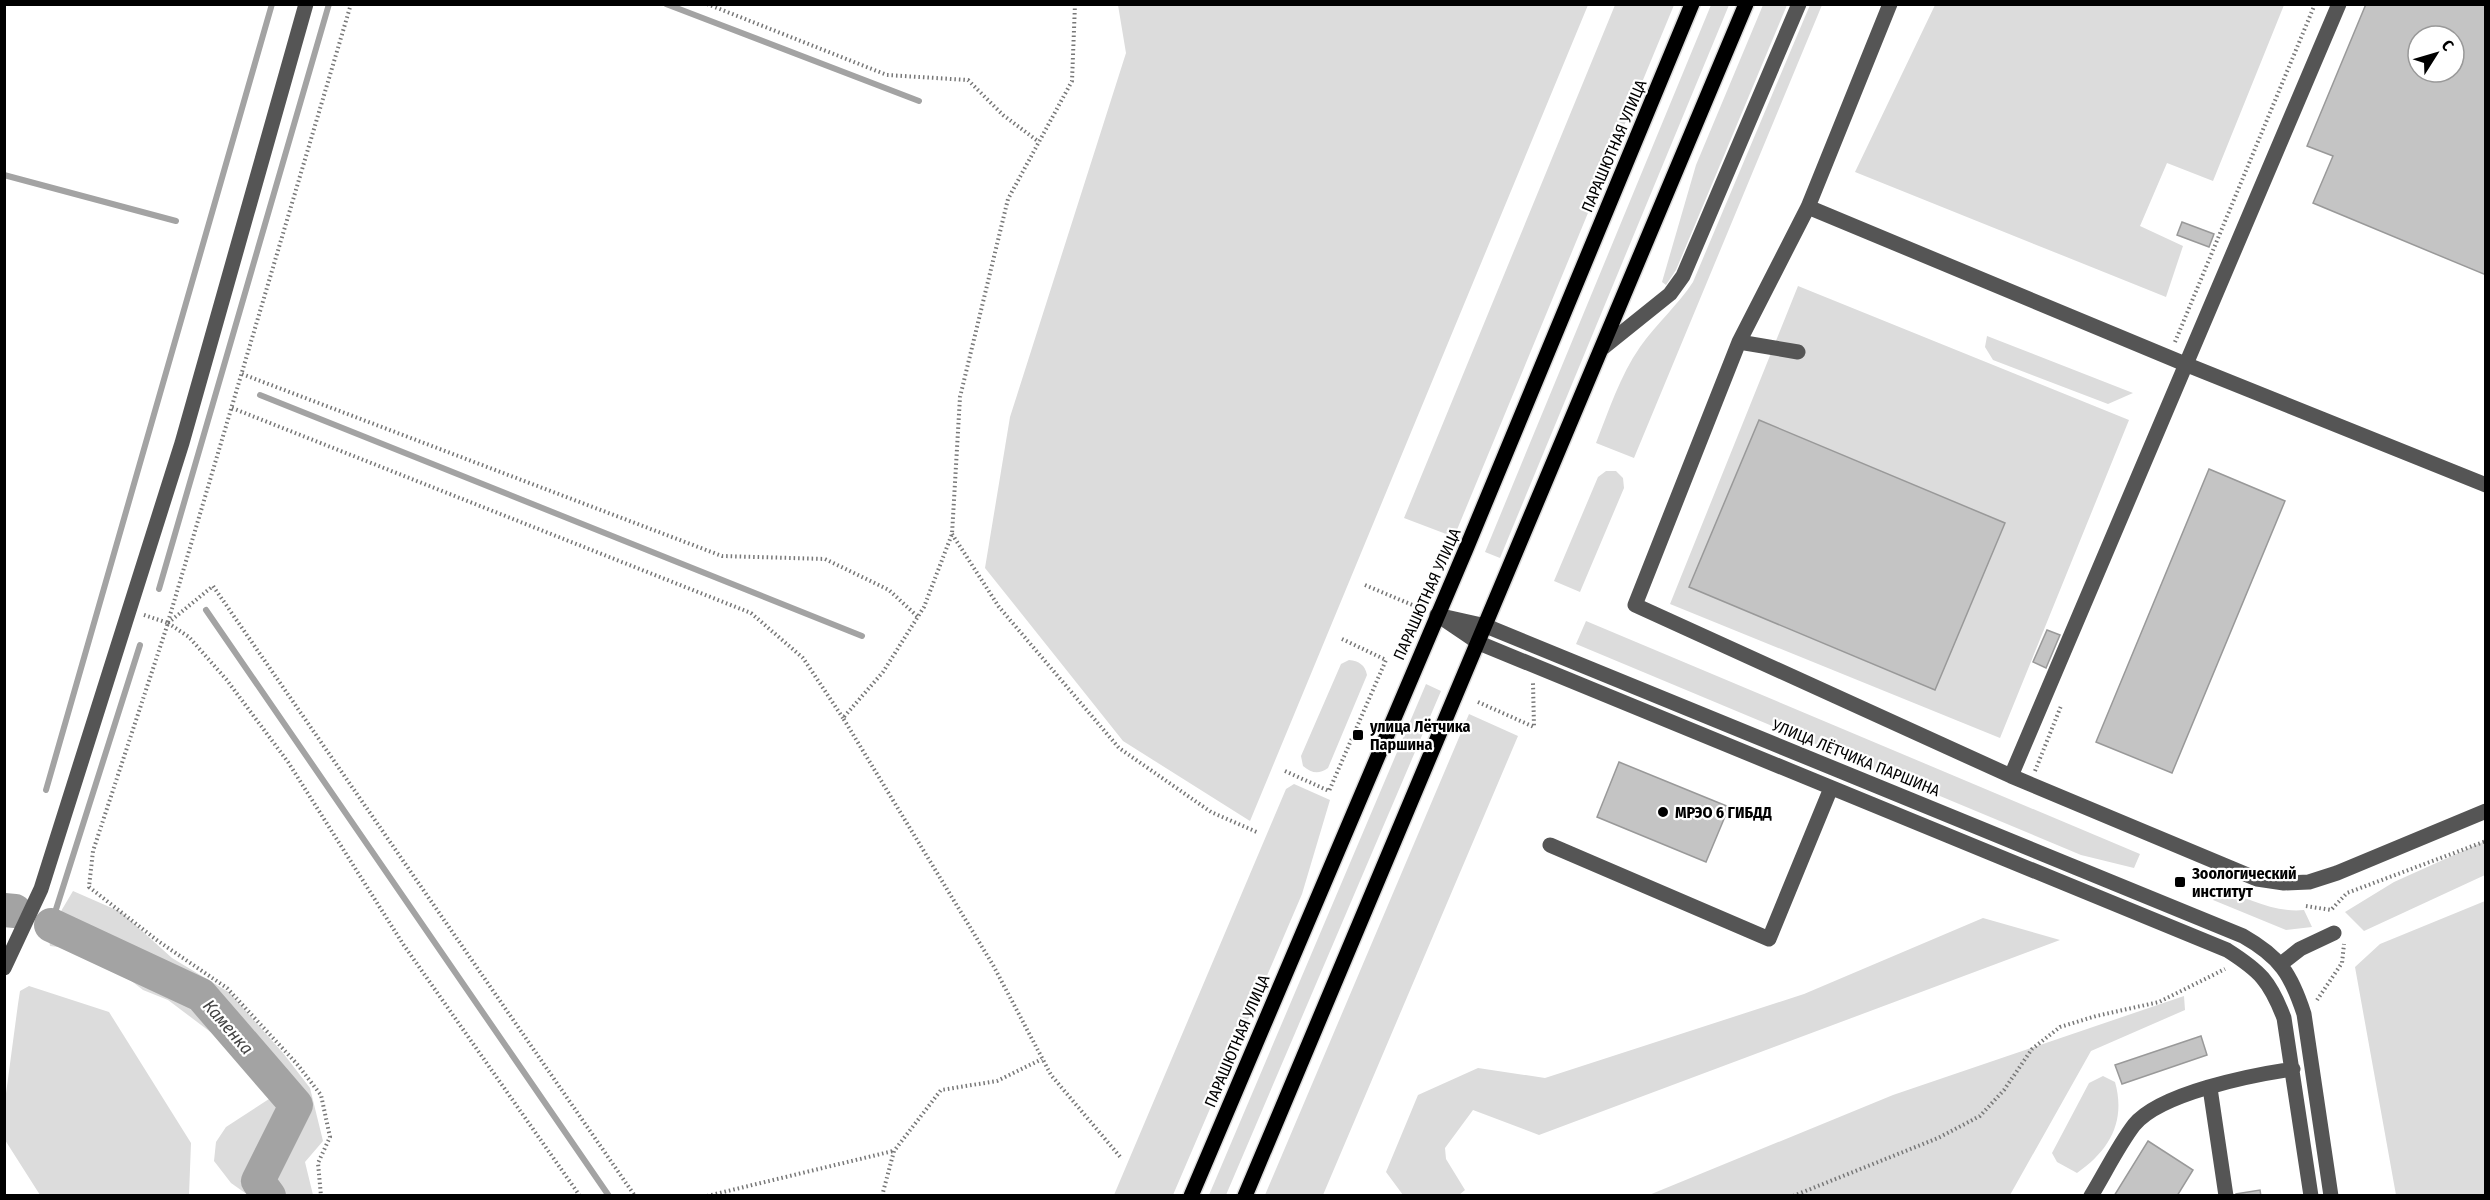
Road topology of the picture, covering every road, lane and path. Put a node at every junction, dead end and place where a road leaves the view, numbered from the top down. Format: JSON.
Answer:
{"nodes":[{"id":1,"x":306,"y":4,"type":"edge"},
{"id":2,"x":351,"y":4,"type":"edge"},
{"id":3,"x":707,"y":4,"type":"edge"},
{"id":4,"x":1075,"y":4,"type":"edge"},
{"id":5,"x":1692,"y":4,"type":"edge"},
{"id":6,"x":1746,"y":4,"type":"edge"},
{"id":7,"x":1799,"y":4,"type":"edge"},
{"id":8,"x":1890,"y":4,"type":"edge"},
{"id":9,"x":2315,"y":4,"type":"edge"},
{"id":10,"x":2339,"y":4,"type":"edge"},
{"id":11,"x":1039,"y":142,"type":"junction"},
{"id":12,"x":1808,"y":207,"type":"junction"},
{"id":13,"x":1739,"y":342,"type":"junction"},
{"id":14,"x":2175,"y":342,"type":"dead end"},
{"id":15,"x":1604,"y":346,"type":"junction"},
{"id":16,"x":1798,"y":352,"type":"dead end"},
{"id":17,"x":2185,"y":364,"type":"junction"},
{"id":18,"x":242,"y":374,"type":"junction"},
{"id":19,"x":232,"y":408,"type":"junction"},
{"id":20,"x":2486,"y":485,"type":"edge"},
{"id":21,"x":952,"y":534,"type":"junction"},
{"id":22,"x":1365,"y":585,"type":"dead end"},
{"id":23,"x":130,"y":609,"type":"junction"},
{"id":24,"x":1437,"y":615,"type":"junction"},
{"id":25,"x":918,"y":616,"type":"junction"},
{"id":26,"x":168,"y":623,"type":"junction"},
{"id":27,"x":1486,"y":626,"type":"junction"},
{"id":28,"x":1342,"y":639,"type":"dead end"},
{"id":29,"x":1479,"y":643,"type":"junction"},
{"id":30,"x":1533,"y":679,"type":"dead end"},
{"id":31,"x":1478,"y":702,"type":"dead end"},
{"id":32,"x":843,"y":718,"type":"junction"},
{"id":33,"x":1285,"y":771,"type":"dead end"},
{"id":34,"x":2011,"y":776,"type":"junction"},
{"id":35,"x":1831,"y":788,"type":"junction"},
{"id":36,"x":2486,"y":811,"type":"edge"},
{"id":37,"x":1259,"y":833,"type":"dead end"},
{"id":38,"x":2486,"y":841,"type":"edge"},
{"id":39,"x":1550,"y":845,"type":"dead end"},
{"id":40,"x":2306,"y":906,"type":"dead end"},
{"id":41,"x":2331,"y":910,"type":"junction"},
{"id":42,"x":2338,"y":931,"type":"junction"},
{"id":43,"x":2282,"y":964,"type":"junction"},
{"id":44,"x":4,"y":968,"type":"edge"},
{"id":45,"x":2225,"y":969,"type":"dead end"},
{"id":46,"x":2317,"y":1001,"type":"dead end"},
{"id":47,"x":1042,"y":1059,"type":"junction"},
{"id":48,"x":2293,"y":1069,"type":"junction"},
{"id":49,"x":2210,"y":1088,"type":"junction"},
{"id":50,"x":894,"y":1151,"type":"junction"},
{"id":51,"x":1122,"y":1160,"type":"dead end"},
{"id":52,"x":321,"y":1196,"type":"edge"},
{"id":53,"x":580,"y":1196,"type":"edge"},
{"id":54,"x":635,"y":1196,"type":"edge"},
{"id":55,"x":707,"y":1196,"type":"edge"},
{"id":56,"x":882,"y":1196,"type":"edge"},
{"id":57,"x":1191,"y":1196,"type":"edge"},
{"id":58,"x":1245,"y":1196,"type":"edge"},
{"id":59,"x":1793,"y":1196,"type":"edge"},
{"id":60,"x":2091,"y":1196,"type":"edge"},
{"id":61,"x":2226,"y":1196,"type":"edge"},
{"id":62,"x":2311,"y":1196,"type":"edge"},
{"id":63,"x":2331,"y":1196,"type":"edge"}],
"edges":[{"from":1,"to":23,"type":"street"},
{"from":2,"to":18,"type":"path"},
{"from":3,"to":11,"type":"path"},
{"from":4,"to":11,"type":"path"},
{"from":5,"to":24,"type":"main road","name":"ПАРАШЮТНАЯ УЛИЦА"},
{"from":6,"to":15,"type":"main road"},
{"from":7,"to":15,"type":"street"},
{"from":8,"to":12,"type":"street"},
{"from":9,"to":14,"type":"path"},
{"from":10,"to":17,"type":"street"},
{"from":11,"to":21,"type":"path"},
{"from":12,"to":13,"type":"street"},
{"from":12,"to":17,"type":"street"},
{"from":13,"to":16,"type":"street"},
{"from":13,"to":34,"type":"street"},
{"from":15,"to":27,"type":"main road"},
{"from":17,"to":20,"type":"street"},
{"from":17,"to":34,"type":"street"},
{"from":18,"to":19,"type":"path"},
{"from":18,"to":25,"type":"path"},
{"from":19,"to":26,"type":"path"},
{"from":19,"to":32,"type":"path"},
{"from":21,"to":25,"type":"path"},
{"from":21,"to":37,"type":"path"},
{"from":22,"to":24,"type":"path"},
{"from":23,"to":26,"type":"path"},
{"from":23,"to":44,"type":"street"},
{"from":24,"to":27,"type":"street","name":"УЛИЦА ЛЁТЧИКА ПАРШИНА"},
{"from":24,"to":29,"type":"street"},
{"from":24,"to":57,"type":"main road","name":"ПАРАШЮТНАЯ УЛИЦА"},
{"from":25,"to":32,"type":"path"},
{"from":26,"to":52,"type":"path"},
{"from":26,"to":53,"type":"path"},
{"from":26,"to":54,"type":"path"},
{"from":27,"to":29,"type":"main road"},
{"from":27,"to":43,"type":"street","name":"УЛИЦА ЛЁТЧИКА ПАРШИНА"},
{"from":28,"to":33,"type":"path"},
{"from":29,"to":35,"type":"street"},
{"from":29,"to":58,"type":"main road"},
{"from":30,"to":31,"type":"path"},
{"from":32,"to":47,"type":"path"},
{"from":34,"to":36,"type":"street"},
{"from":35,"to":39,"type":"street"},
{"from":35,"to":48,"type":"street"},
{"from":38,"to":41,"type":"path"},
{"from":40,"to":41,"type":"path"},
{"from":41,"to":42,"type":"path"},
{"from":42,"to":43,"type":"street"},
{"from":42,"to":46,"type":"path"},
{"from":43,"to":63,"type":"street"},
{"from":45,"to":59,"type":"path"},
{"from":47,"to":50,"type":"path"},
{"from":47,"to":51,"type":"path"},
{"from":48,"to":49,"type":"street"},
{"from":48,"to":62,"type":"street"},
{"from":49,"to":60,"type":"street"},
{"from":49,"to":61,"type":"street"},
{"from":50,"to":55,"type":"path"},
{"from":50,"to":56,"type":"path"}]}
